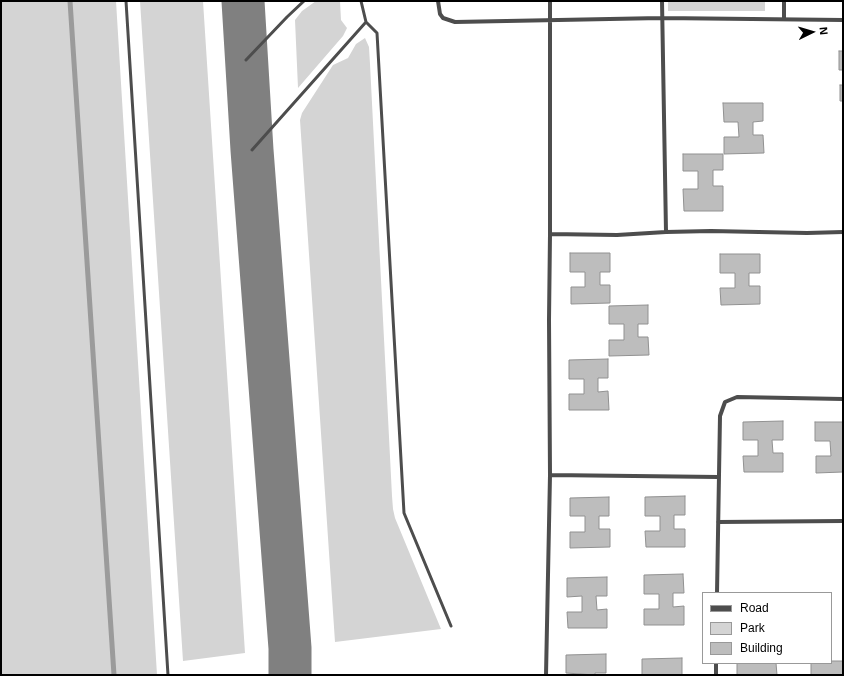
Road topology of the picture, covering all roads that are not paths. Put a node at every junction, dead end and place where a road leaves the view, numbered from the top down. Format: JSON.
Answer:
{"nodes":[{"id":1,"x":126,"y":1,"type":"edge"},
{"id":2,"x":304,"y":1,"type":"edge"},
{"id":3,"x":356,"y":1,"type":"edge"},
{"id":4,"x":438,"y":1,"type":"edge"},
{"id":5,"x":550,"y":1,"type":"edge"},
{"id":6,"x":662,"y":1,"type":"edge"},
{"id":7,"x":784,"y":1,"type":"edge"},
{"id":8,"x":361,"y":3,"type":"edge"},
{"id":9,"x":661,"y":18,"type":"junction"},
{"id":10,"x":784,"y":19,"type":"junction"},
{"id":11,"x":549,"y":20,"type":"junction"},
{"id":12,"x":843,"y":20,"type":"edge"},
{"id":13,"x":366,"y":22,"type":"junction"},
{"id":14,"x":246,"y":60,"type":"dead end"},
{"id":15,"x":252,"y":150,"type":"dead end"},
{"id":16,"x":666,"y":232,"type":"junction"},
{"id":17,"x":843,"y":232,"type":"edge"},
{"id":18,"x":550,"y":234,"type":"junction"},
{"id":19,"x":843,"y":399,"type":"edge"},
{"id":20,"x":550,"y":475,"type":"junction"},
{"id":21,"x":718,"y":477,"type":"junction"},
{"id":22,"x":843,"y":521,"type":"edge"},
{"id":23,"x":718,"y":522,"type":"junction"},
{"id":24,"x":717,"y":592,"type":"edge"},
{"id":25,"x":451,"y":626,"type":"dead end"},
{"id":26,"x":716,"y":664,"type":"edge"},
{"id":27,"x":168,"y":675,"type":"edge"},
{"id":28,"x":546,"y":675,"type":"edge"},
{"id":29,"x":716,"y":675,"type":"edge"}],
"edges":[{"from":1,"to":27,"type":"lane"},
{"from":2,"to":14,"type":"lane"},
{"from":3,"to":8,"type":"lane"},
{"from":4,"to":11,"type":"street"},
{"from":5,"to":11,"type":"street"},
{"from":6,"to":9,"type":"street"},
{"from":7,"to":10,"type":"street"},
{"from":8,"to":13,"type":"lane"},
{"from":9,"to":10,"type":"street"},
{"from":9,"to":11,"type":"street"},
{"from":9,"to":16,"type":"street"},
{"from":10,"to":12,"type":"street"},
{"from":11,"to":18,"type":"street"},
{"from":13,"to":15,"type":"lane"},
{"from":13,"to":25,"type":"lane"},
{"from":16,"to":17,"type":"street"},
{"from":16,"to":18,"type":"street"},
{"from":18,"to":20,"type":"street"},
{"from":19,"to":21,"type":"street"},
{"from":20,"to":21,"type":"street"},
{"from":20,"to":28,"type":"street"},
{"from":21,"to":23,"type":"street"},
{"from":22,"to":23,"type":"street"},
{"from":23,"to":24,"type":"street"},
{"from":26,"to":29,"type":"street"}]}
